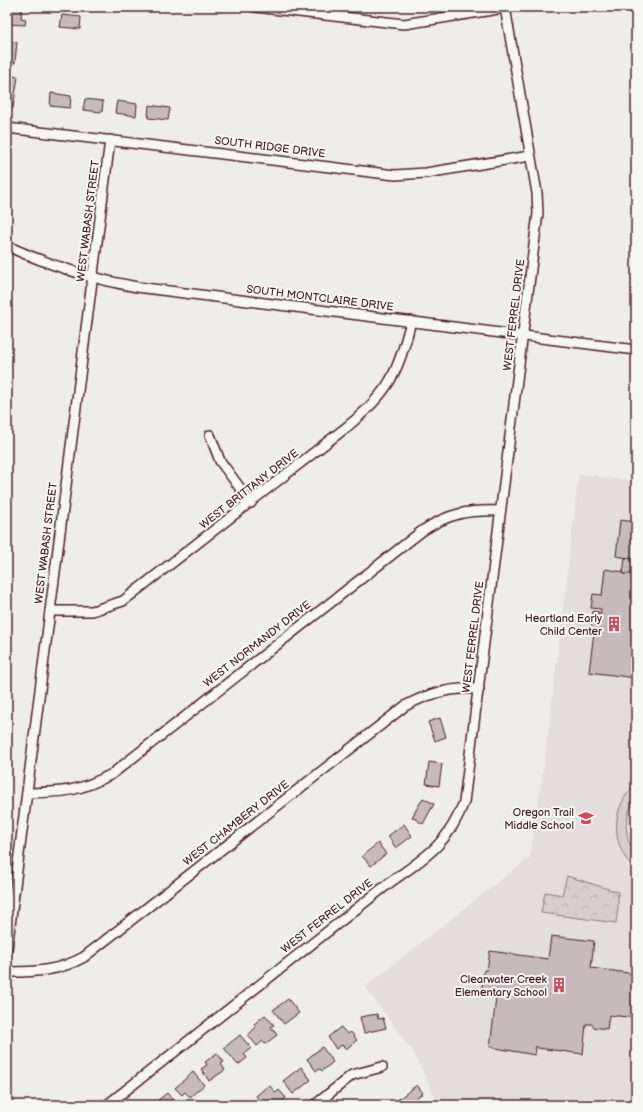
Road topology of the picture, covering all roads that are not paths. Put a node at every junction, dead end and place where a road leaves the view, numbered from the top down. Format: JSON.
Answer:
{"nodes":[{"id":1,"x":255,"y":7,"type":"edge"},
{"id":2,"x":505,"y":7,"type":"edge"},
{"id":3,"x":7,"y":128,"type":"edge"},
{"id":4,"x":110,"y":140,"type":"junction"},
{"id":5,"x":530,"y":156,"type":"junction"},
{"id":6,"x":7,"y":246,"type":"edge"},
{"id":7,"x":92,"y":278,"type":"junction"},
{"id":8,"x":411,"y":321,"type":"junction"},
{"id":9,"x":524,"y":335,"type":"junction"},
{"id":10,"x":636,"y":350,"type":"edge"},
{"id":11,"x":210,"y":435,"type":"dead end"},
{"id":12,"x":250,"y":503,"type":"junction"},
{"id":13,"x":500,"y":511,"type":"junction"},
{"id":14,"x":50,"y":611,"type":"junction"},
{"id":15,"x":479,"y":690,"type":"junction"},
{"id":16,"x":27,"y":793,"type":"junction"},
{"id":17,"x":7,"y":949,"type":"edge"},
{"id":18,"x":7,"y":972,"type":"edge"},
{"id":19,"x":382,"y":1067,"type":"dead end"},
{"id":20,"x":107,"y":1105,"type":"edge"},
{"id":21,"x":315,"y":1105,"type":"edge"}],
"edges":[{"from":1,"to":2,"type":"street"},
{"from":2,"to":5,"type":"street","name":"WEST FERREL DRIVE"},
{"from":3,"to":4,"type":"street","name":"SOUTH RIDGE DRIVE"},
{"from":4,"to":5,"type":"street","name":"SOUTH RIDGE DRIVE"},
{"from":4,"to":7,"type":"street","name":"WEST WABASH STREET"},
{"from":5,"to":9,"type":"street","name":"WEST FERREL DRIVE"},
{"from":6,"to":7,"type":"street","name":"SOUTH MONTCLAIRE DRIVE"},
{"from":7,"to":8,"type":"street","name":"SOUTH MONTCLAIRE DRIVE"},
{"from":7,"to":14,"type":"street","name":"WEST WABASH STREET"},
{"from":8,"to":9,"type":"street","name":"SOUTH MONTCLAIRE DRIVE"},
{"from":8,"to":12,"type":"street","name":"WEST BRITTANY DRIVE"},
{"from":9,"to":10,"type":"street","name":"SOUTH MONTCLAIRE DRIVE"},
{"from":9,"to":13,"type":"street","name":"WEST FERREL DRIVE"},
{"from":11,"to":12,"type":"street"},
{"from":12,"to":14,"type":"street","name":"WEST BRITTANY DRIVE"},
{"from":13,"to":15,"type":"street","name":"WEST FERREL DRIVE"},
{"from":13,"to":16,"type":"street","name":"WEST NORMANDY DRIVE"},
{"from":14,"to":16,"type":"street","name":"WEST WABASH STREET"},
{"from":15,"to":18,"type":"street","name":"WEST CHAMBERY DRIVE"},
{"from":15,"to":20,"type":"street","name":"WEST FERREL DRIVE"},
{"from":16,"to":17,"type":"street","name":"WEST WABASH STREET"},
{"from":19,"to":21,"type":"street"}]}
